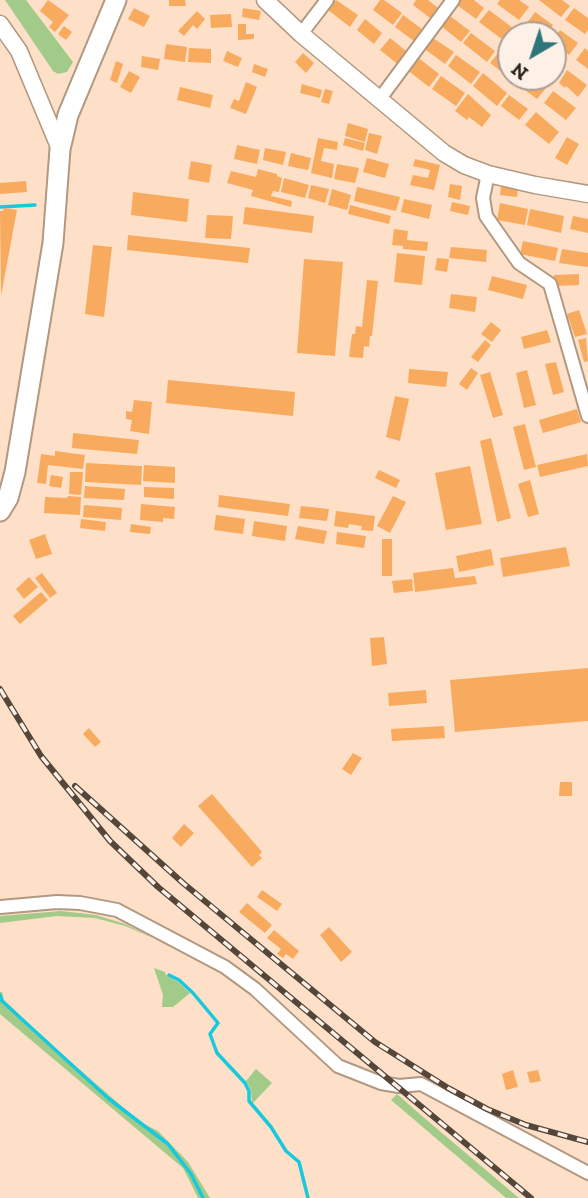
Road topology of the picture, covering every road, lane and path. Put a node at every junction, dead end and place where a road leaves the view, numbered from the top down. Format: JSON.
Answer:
{"nodes":[{"id":1,"x":116,"y":0,"type":"edge"},
{"id":2,"x":265,"y":0,"type":"edge"},
{"id":3,"x":327,"y":0,"type":"edge"},
{"id":4,"x":453,"y":0,"type":"edge"},
{"id":5,"x":0,"y":24,"type":"edge"},
{"id":6,"x":301,"y":34,"type":"junction"},
{"id":7,"x":379,"y":100,"type":"junction"},
{"id":8,"x":60,"y":149,"type":"junction"},
{"id":9,"x":488,"y":174,"type":"junction"},
{"id":10,"x":588,"y":194,"type":"edge"},
{"id":11,"x":588,"y":416,"type":"edge"},
{"id":12,"x":0,"y":511,"type":"edge"},
{"id":13,"x":0,"y":907,"type":"edge"},
{"id":14,"x":588,"y":1173,"type":"edge"}],
"edges":[{"from":1,"to":8,"type":"main road"},
{"from":2,"to":6,"type":"main road"},
{"from":3,"to":6,"type":"street"},
{"from":4,"to":7,"type":"street"},
{"from":5,"to":8,"type":"main road"},
{"from":6,"to":7,"type":"main road"},
{"from":7,"to":9,"type":"main road"},
{"from":8,"to":12,"type":"main road"},
{"from":9,"to":10,"type":"main road"},
{"from":9,"to":11,"type":"street"},
{"from":13,"to":14,"type":"street"}]}
